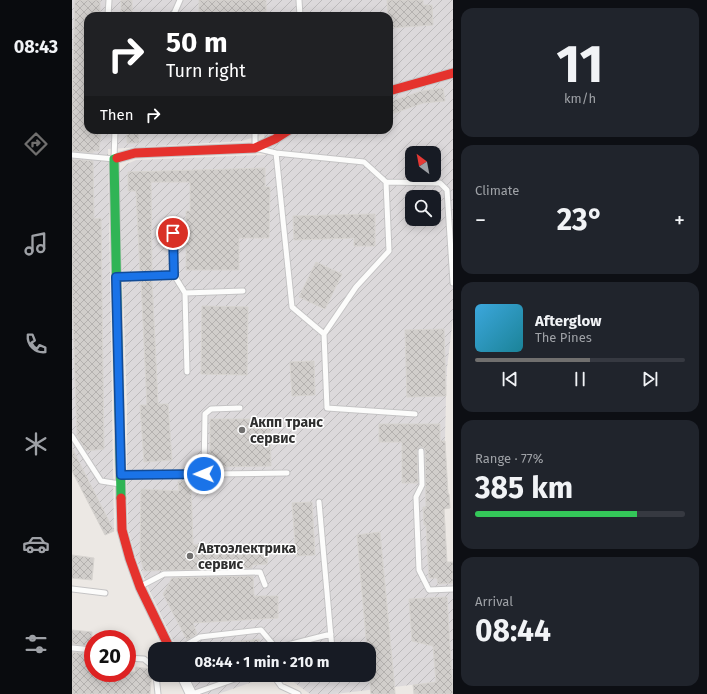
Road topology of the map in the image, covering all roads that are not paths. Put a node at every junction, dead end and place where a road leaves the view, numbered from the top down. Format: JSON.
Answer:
{"nodes":[{"id":1,"x":108,"y":0,"type":"edge"},
{"id":2,"x":180,"y":0,"type":"edge"},
{"id":3,"x":299,"y":0,"type":"edge"},
{"id":4,"x":108,"y":12,"type":"edge"},
{"id":5,"x":175,"y":12,"type":"edge"},
{"id":6,"x":300,"y":12,"type":"edge"},
{"id":7,"x":453,"y":73,"type":"edge"},
{"id":8,"x":393,"y":90,"type":"edge"},
{"id":9,"x":115,"y":134,"type":"edge"},
{"id":10,"x":255,"y":134,"type":"edge"},
{"id":11,"x":283,"y":134,"type":"edge"},
{"id":12,"x":255,"y":148,"type":"junction"},
{"id":13,"x":276,"y":153,"type":"junction"},
{"id":14,"x":72,"y":155,"type":"edge"},
{"id":15,"x":114,"y":159,"type":"junction"},
{"id":16,"x":386,"y":182,"type":"junction"},
{"id":17,"x":173,"y":220,"type":"dead end"},
{"id":18,"x":174,"y":275,"type":"junction"},
{"id":19,"x":116,"y":277,"type":"junction"},
{"id":20,"x":453,"y":283,"type":"edge"},
{"id":21,"x":243,"y":291,"type":"dead end"},
{"id":22,"x":185,"y":293,"type":"junction"},
{"id":23,"x":324,"y":334,"type":"junction"},
{"id":24,"x":187,"y":372,"type":"dead end"},
{"id":25,"x":240,"y":408,"type":"dead end"},
{"id":26,"x":414,"y":414,"type":"dead end"},
{"id":27,"x":72,"y":436,"type":"edge"},
{"id":28,"x":421,"y":451,"type":"dead end"},
{"id":29,"x":287,"y":472,"type":"dead end"},
{"id":30,"x":204,"y":474,"type":"junction"},
{"id":31,"x":121,"y":480,"type":"junction"},
{"id":32,"x":319,"y":502,"type":"dead end"},
{"id":33,"x":265,"y":585,"type":"dead end"},
{"id":34,"x":140,"y":587,"type":"junction"},
{"id":35,"x":72,"y":589,"type":"edge"},
{"id":36,"x":453,"y":589,"type":"edge"},
{"id":37,"x":105,"y":593,"type":"dead end"},
{"id":38,"x":331,"y":634,"type":"junction"},
{"id":39,"x":167,"y":642,"type":"edge"},
{"id":40,"x":191,"y":642,"type":"edge"},
{"id":41,"x":271,"y":642,"type":"edge"},
{"id":42,"x":300,"y":642,"type":"edge"},
{"id":43,"x":332,"y":642,"type":"edge"},
{"id":44,"x":72,"y":648,"type":"edge"},
{"id":45,"x":84,"y":649,"type":"edge"},
{"id":46,"x":136,"y":659,"type":"edge"},
{"id":47,"x":148,"y":662,"type":"edge"},
{"id":48,"x":157,"y":682,"type":"edge"},
{"id":49,"x":185,"y":682,"type":"edge"},
{"id":50,"x":226,"y":682,"type":"edge"},
{"id":51,"x":278,"y":682,"type":"edge"},
{"id":52,"x":158,"y":694,"type":"edge"},
{"id":53,"x":191,"y":694,"type":"edge"},
{"id":54,"x":298,"y":694,"type":"edge"}],
"edges":[{"from":1,"to":4,"type":"lane"},
{"from":2,"to":5,"type":"lane"},
{"from":3,"to":6,"type":"lane"},
{"from":7,"to":8,"type":"street"},
{"from":9,"to":15,"type":"lane"},
{"from":10,"to":12,"type":"lane"},
{"from":11,"to":12,"type":"street"},
{"from":12,"to":13,"type":"lane"},
{"from":12,"to":15,"type":"street"},
{"from":13,"to":16,"type":"lane"},
{"from":13,"to":23,"type":"lane"},
{"from":14,"to":15,"type":"lane"},
{"from":15,"to":19,"type":"street"},
{"from":16,"to":20,"type":"lane"},
{"from":16,"to":23,"type":"lane"},
{"from":17,"to":18,"type":"lane"},
{"from":18,"to":19,"type":"lane"},
{"from":18,"to":22,"type":"lane"},
{"from":19,"to":31,"type":"street"},
{"from":21,"to":22,"type":"lane"},
{"from":22,"to":24,"type":"lane"},
{"from":23,"to":26,"type":"lane"},
{"from":25,"to":30,"type":"lane"},
{"from":27,"to":31,"type":"lane"},
{"from":28,"to":36,"type":"lane"},
{"from":29,"to":30,"type":"lane"},
{"from":30,"to":31,"type":"lane"},
{"from":31,"to":34,"type":"street"},
{"from":32,"to":38,"type":"lane"},
{"from":33,"to":34,"type":"lane"},
{"from":34,"to":39,"type":"street"},
{"from":35,"to":37,"type":"lane"},
{"from":38,"to":42,"type":"lane"},
{"from":38,"to":43,"type":"lane"},
{"from":40,"to":41,"type":"lane"},
{"from":44,"to":45,"type":"lane"},
{"from":46,"to":47,"type":"lane"},
{"from":48,"to":52,"type":"lane"},
{"from":49,"to":53,"type":"street"},
{"from":50,"to":53,"type":"lane"},
{"from":51,"to":54,"type":"lane"}]}
